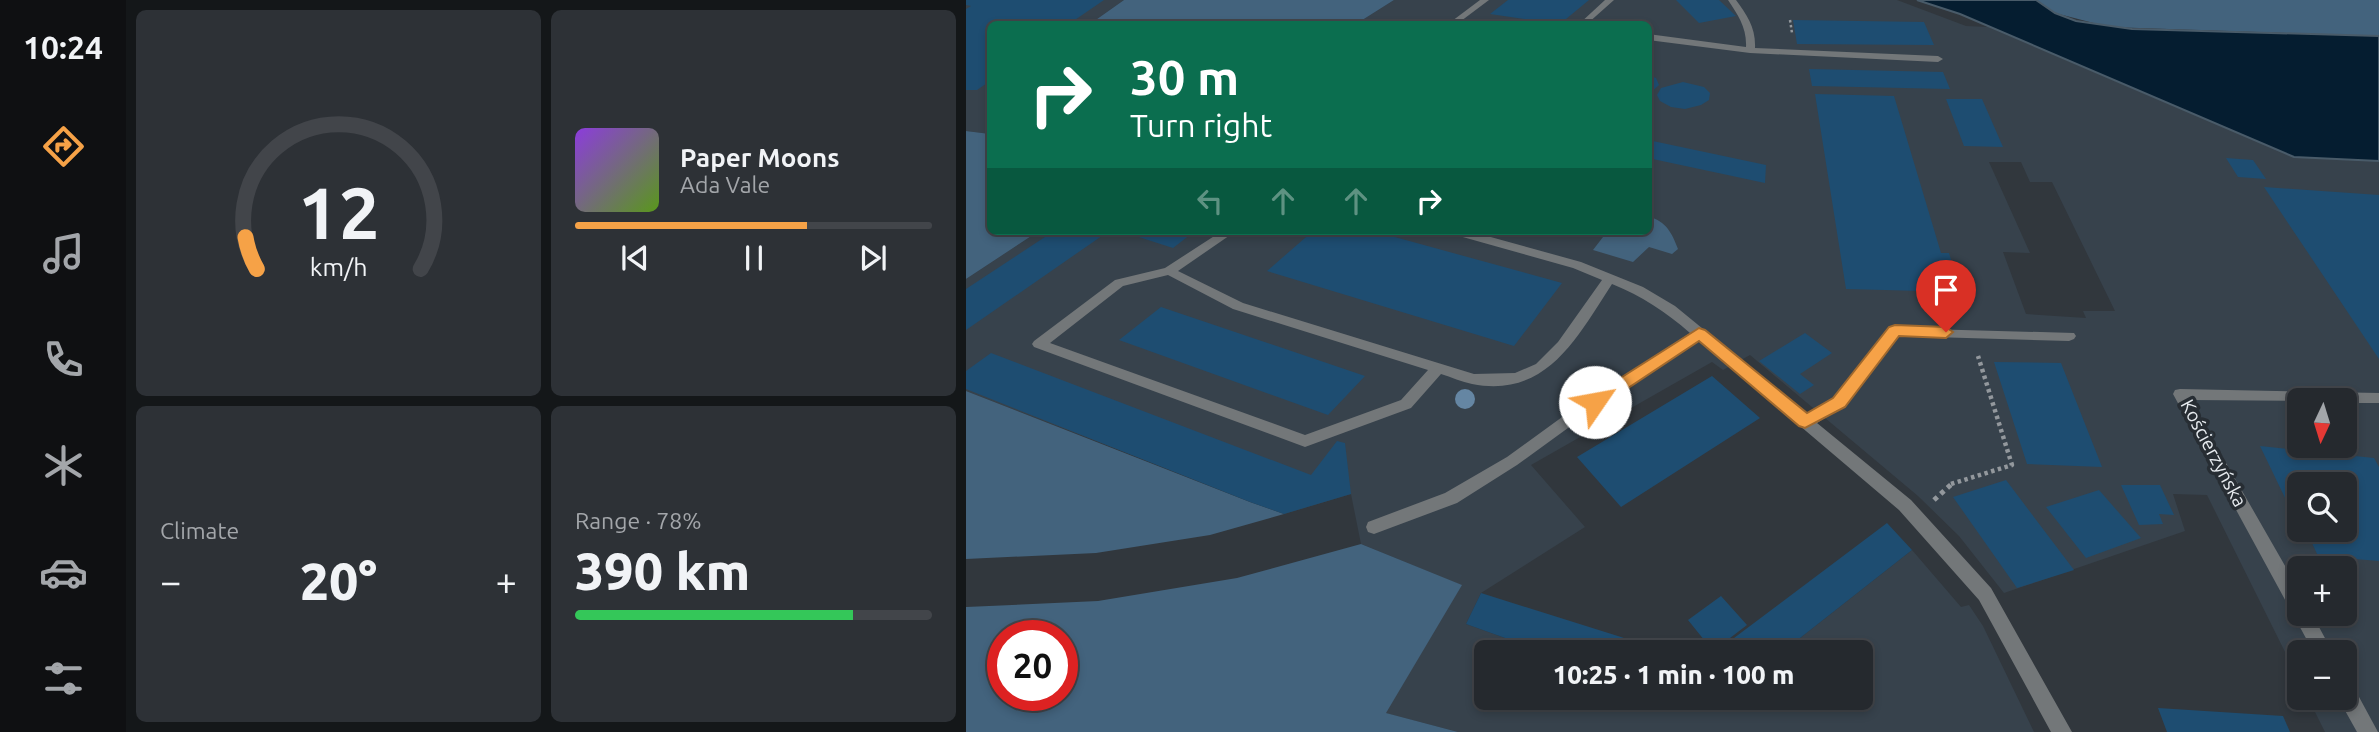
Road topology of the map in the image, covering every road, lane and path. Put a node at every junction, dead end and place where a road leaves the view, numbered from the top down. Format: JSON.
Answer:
{"nodes":[{"id":1,"x":1485,"y":0,"type":"edge"},
{"id":2,"x":1610,"y":0,"type":"edge"},
{"id":3,"x":1732,"y":0,"type":"edge"},
{"id":4,"x":1456,"y":21,"type":"edge"},
{"id":5,"x":1586,"y":21,"type":"edge"},
{"id":6,"x":1652,"y":38,"type":"edge"},
{"id":7,"x":1750,"y":50,"type":"junction"},
{"id":8,"x":1938,"y":59,"type":"dead end"},
{"id":9,"x":1224,"y":235,"type":"edge"},
{"id":10,"x":1469,"y":235,"type":"edge"},
{"id":11,"x":1169,"y":271,"type":"junction"},
{"id":12,"x":1610,"y":278,"type":"junction"},
{"id":13,"x":1699,"y":333,"type":"junction"},
{"id":14,"x":1971,"y":333,"type":"junction"},
{"id":15,"x":2069,"y":336,"type":"dead end"},
{"id":16,"x":1438,"y":368,"type":"junction"},
{"id":17,"x":2379,"y":398,"type":"edge"},
{"id":18,"x":1805,"y":422,"type":"junction"},
{"id":19,"x":1915,"y":517,"type":"junction"},
{"id":20,"x":1374,"y":527,"type":"dead end"},
{"id":21,"x":2287,"y":587,"type":"edge"},
{"id":22,"x":2356,"y":710,"type":"edge"},
{"id":23,"x":2062,"y":732,"type":"edge"},
{"id":24,"x":2368,"y":732,"type":"edge"}],
"edges":[{"from":1,"to":4,"type":"street"},
{"from":2,"to":5,"type":"street"},
{"from":3,"to":7,"type":"street"},
{"from":6,"to":7,"type":"street"},
{"from":7,"to":8,"type":"street"},
{"from":9,"to":11,"type":"street"},
{"from":10,"to":12,"type":"street"},
{"from":11,"to":16,"type":"street"},
{"from":11,"to":16,"type":"street"},
{"from":12,"to":13,"type":"street"},
{"from":12,"to":16,"type":"street"},
{"from":13,"to":18,"type":"street"},
{"from":13,"to":20,"type":"street"},
{"from":14,"to":15,"type":"street"},
{"from":14,"to":18,"type":"street"},
{"from":14,"to":19,"type":"path"},
{"from":17,"to":21,"type":"street","name":"Kościerzyńska"},
{"from":18,"to":19,"type":"street"},
{"from":19,"to":23,"type":"street"},
{"from":22,"to":24,"type":"street"}]}
